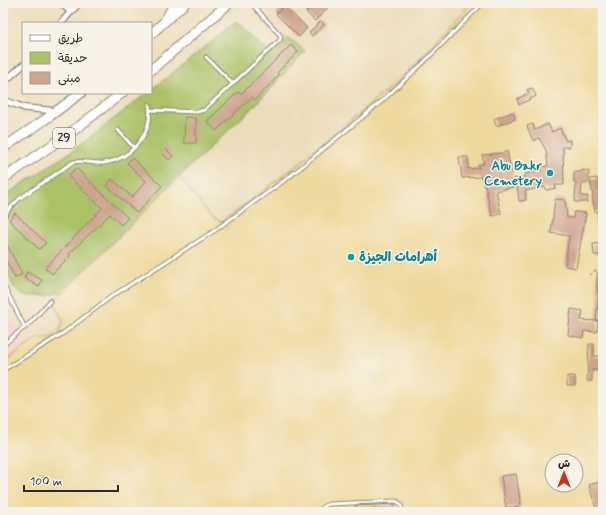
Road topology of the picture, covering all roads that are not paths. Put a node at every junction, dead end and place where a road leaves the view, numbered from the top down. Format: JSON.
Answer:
{"nodes":[{"id":1,"x":61,"y":3,"type":"edge"},
{"id":2,"x":79,"y":3,"type":"edge"},
{"id":3,"x":174,"y":3,"type":"edge"},
{"id":4,"x":185,"y":3,"type":"edge"},
{"id":5,"x":229,"y":3,"type":"edge"},
{"id":6,"x":251,"y":3,"type":"edge"},
{"id":7,"x":483,"y":3,"type":"edge"},
{"id":8,"x":71,"y":12,"type":"junction"},
{"id":9,"x":62,"y":22,"type":"edge"},
{"id":10,"x":162,"y":25,"type":"junction"},
{"id":11,"x":152,"y":33,"type":"edge"},
{"id":12,"x":206,"y":57,"type":"dead end"},
{"id":13,"x":22,"y":66,"type":"edge"},
{"id":14,"x":152,"y":69,"type":"edge"},
{"id":15,"x":3,"y":82,"type":"edge"},
{"id":16,"x":233,"y":84,"type":"junction"},
{"id":17,"x":80,"y":94,"type":"edge"},
{"id":18,"x":121,"y":94,"type":"edge"},
{"id":19,"x":3,"y":100,"type":"edge"},
{"id":20,"x":149,"y":104,"type":"dead end"},
{"id":21,"x":150,"y":110,"type":"junction"},
{"id":22,"x":57,"y":111,"type":"junction"},
{"id":23,"x":118,"y":130,"type":"dead end"},
{"id":24,"x":3,"y":148,"type":"edge"},
{"id":25,"x":134,"y":148,"type":"junction"},
{"id":26,"x":3,"y":178,"type":"edge"},
{"id":27,"x":3,"y":218,"type":"edge"},
{"id":28,"x":3,"y":284,"type":"edge"},
{"id":29,"x":50,"y":300,"type":"dead end"},
{"id":30,"x":25,"y":328,"type":"junction"},
{"id":31,"x":3,"y":345,"type":"edge"},
{"id":32,"x":3,"y":370,"type":"edge"},
{"id":33,"x":318,"y":512,"type":"edge"},
{"id":34,"x":402,"y":512,"type":"edge"}],
"edges":[{"from":1,"to":8,"type":"street"},
{"from":2,"to":8,"type":"street"},
{"from":3,"to":10,"type":"street"},
{"from":4,"to":10,"type":"highway"},
{"from":5,"to":14,"type":"highway"},
{"from":6,"to":16,"type":"lane"},
{"from":7,"to":32,"type":"lane"},
{"from":8,"to":9,"type":"street"},
{"from":10,"to":11,"type":"highway"},
{"from":12,"to":16,"type":"lane"},
{"from":13,"to":15,"type":"street"},
{"from":16,"to":21,"type":"lane"},
{"from":17,"to":22,"type":"highway","number":"29"},
{"from":18,"to":26,"type":"highway","number":"29"},
{"from":19,"to":22,"type":"street"},
{"from":20,"to":21,"type":"lane"},
{"from":21,"to":25,"type":"lane"},
{"from":22,"to":24,"type":"highway","number":"29"},
{"from":23,"to":25,"type":"lane"},
{"from":25,"to":27,"type":"lane"},
{"from":28,"to":30,"type":"lane"},
{"from":29,"to":30,"type":"lane"},
{"from":30,"to":31,"type":"lane"},
{"from":33,"to":34,"type":"lane"}]}
